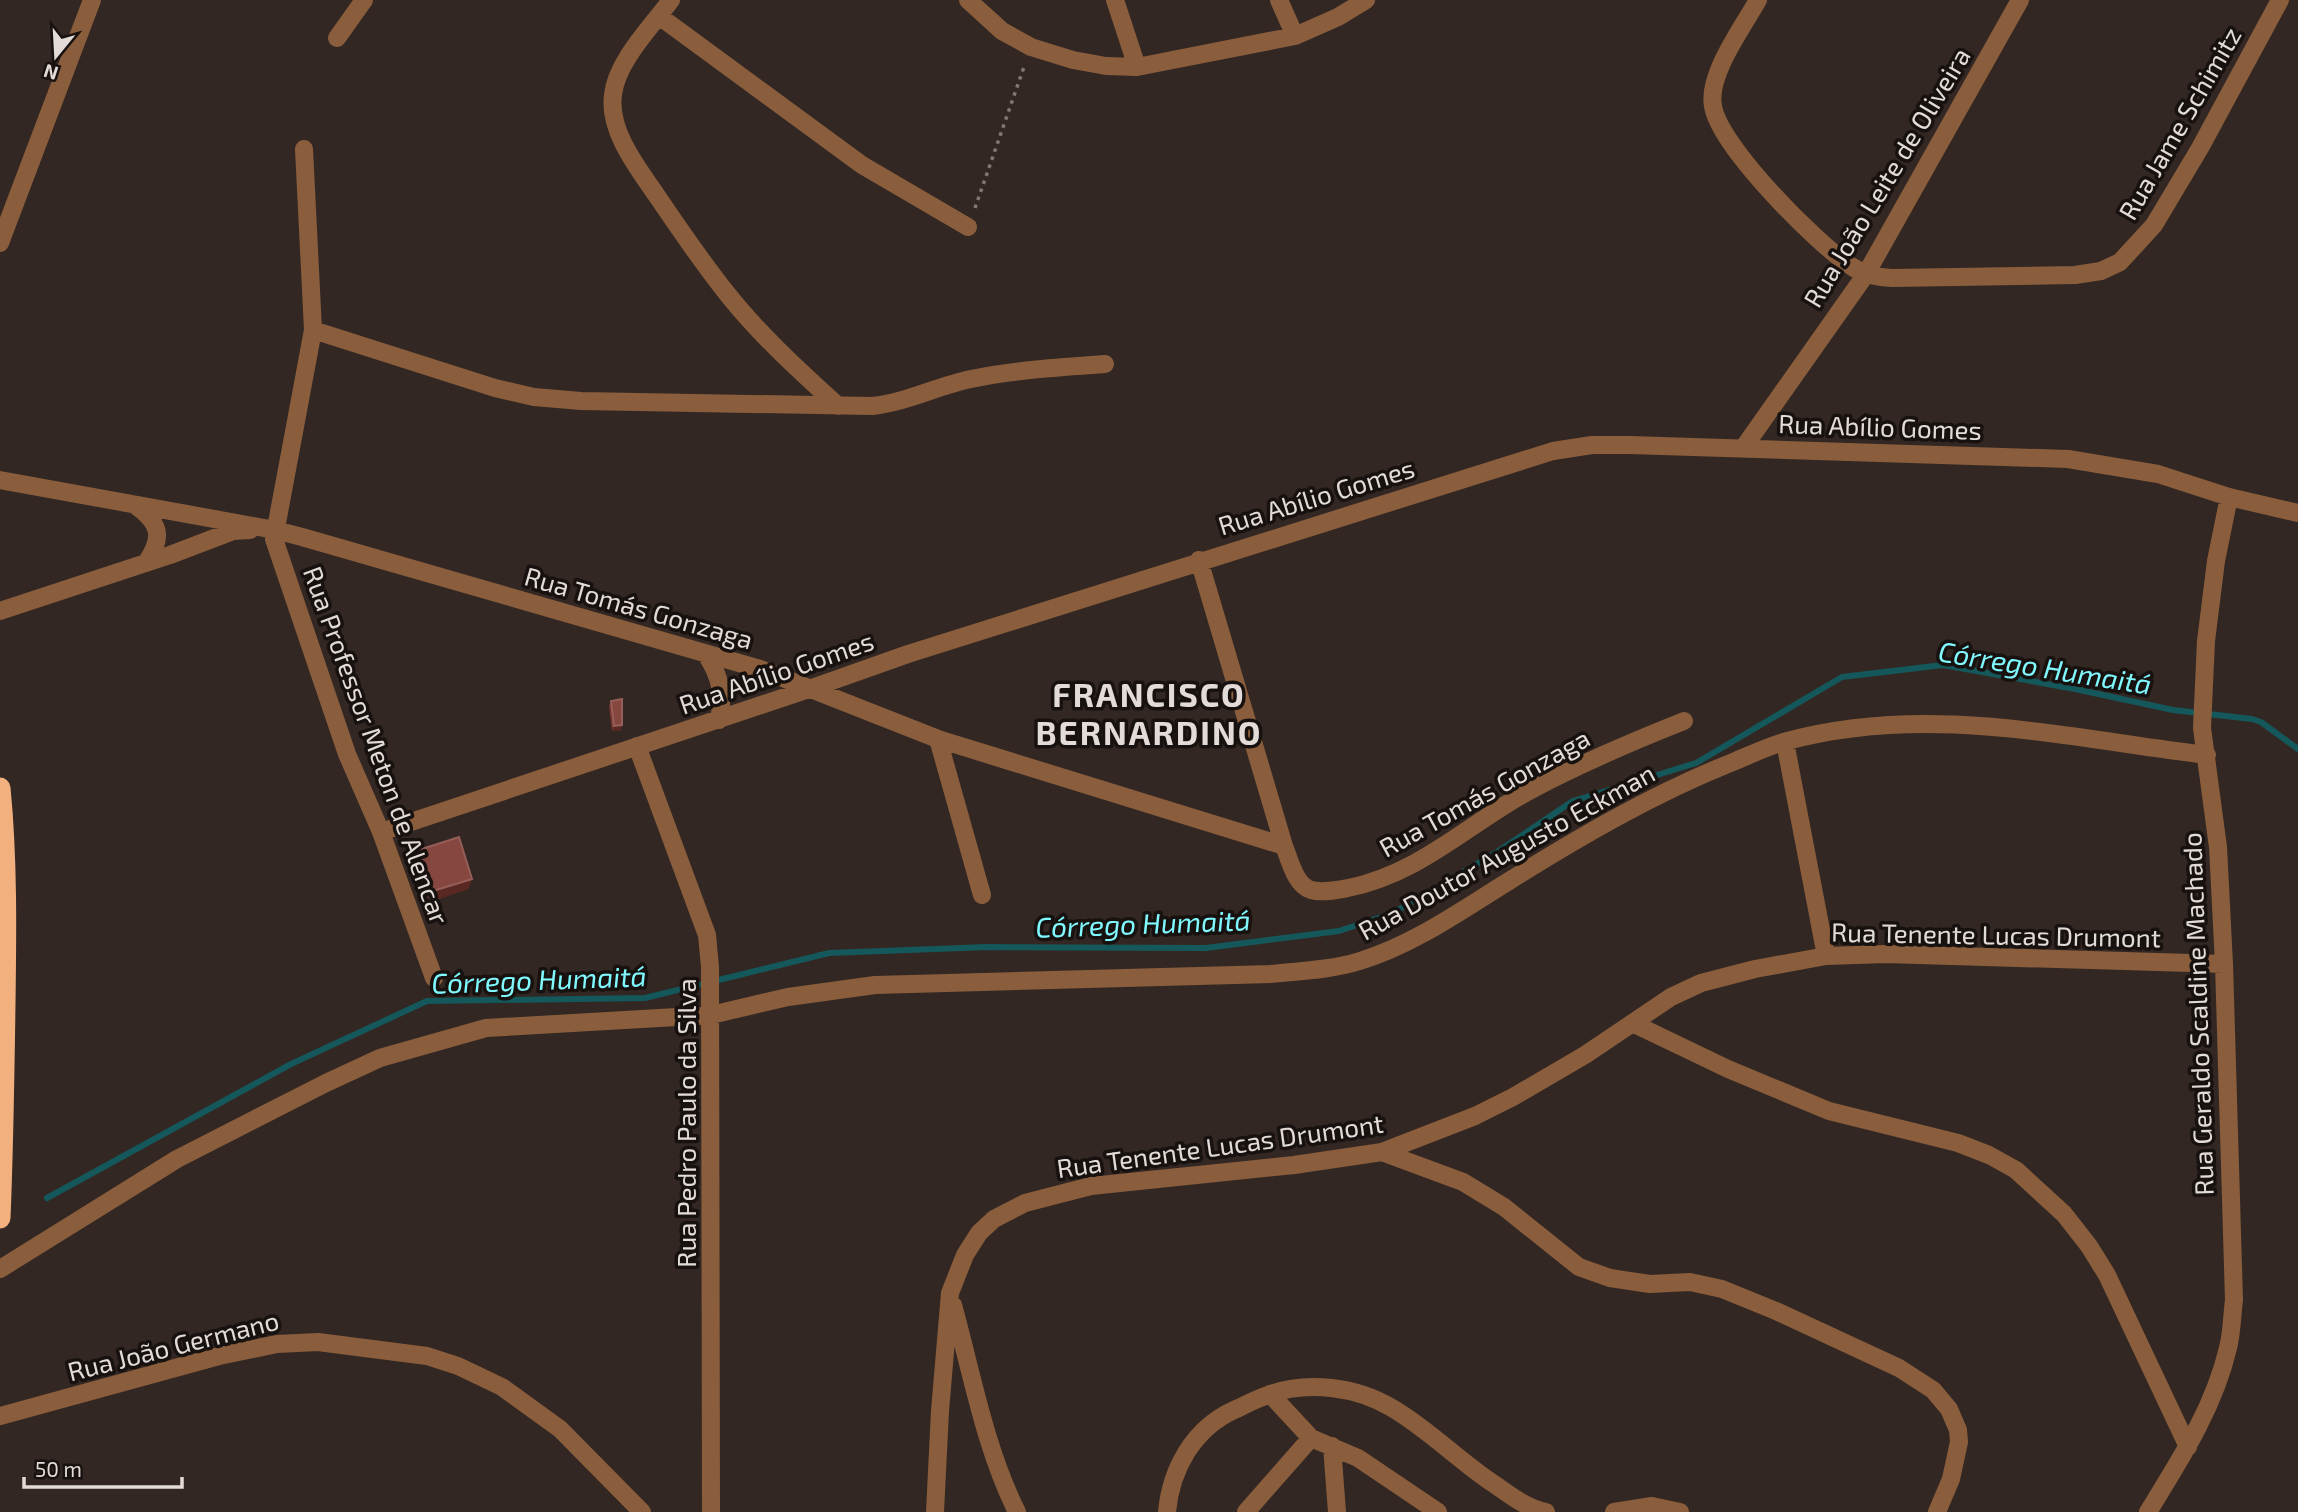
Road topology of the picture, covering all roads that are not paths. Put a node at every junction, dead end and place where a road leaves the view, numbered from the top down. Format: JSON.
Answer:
{"nodes":[{"id":1,"x":92,"y":0,"type":"edge"},
{"id":2,"x":364,"y":0,"type":"edge"},
{"id":3,"x":671,"y":0,"type":"edge"},
{"id":4,"x":968,"y":0,"type":"edge"},
{"id":5,"x":1115,"y":0,"type":"edge"},
{"id":6,"x":1279,"y":0,"type":"edge"},
{"id":7,"x":1366,"y":0,"type":"edge"},
{"id":8,"x":1758,"y":0,"type":"edge"},
{"id":9,"x":2020,"y":0,"type":"edge"},
{"id":10,"x":2280,"y":0,"type":"edge"},
{"id":11,"x":659,"y":16,"type":"junction"},
{"id":12,"x":1295,"y":36,"type":"junction"},
{"id":13,"x":337,"y":38,"type":"dead end"},
{"id":14,"x":1137,"y":67,"type":"junction"},
{"id":15,"x":304,"y":149,"type":"dead end"},
{"id":16,"x":7,"y":204,"type":"edge"},
{"id":17,"x":968,"y":227,"type":"road end"},
{"id":18,"x":0,"y":243,"type":"edge"},
{"id":19,"x":1866,"y":274,"type":"junction"},
{"id":20,"x":313,"y":330,"type":"junction"},
{"id":21,"x":1105,"y":364,"type":"dead end"},
{"id":22,"x":838,"y":406,"type":"junction"},
{"id":23,"x":1744,"y":447,"type":"junction"},
{"id":24,"x":0,"y":480,"type":"edge"},
{"id":25,"x":2230,"y":497,"type":"junction"},
{"id":26,"x":132,"y":503,"type":"junction"},
{"id":27,"x":2298,"y":513,"type":"edge"},
{"id":28,"x":275,"y":530,"type":"junction"},
{"id":29,"x":1199,"y":561,"type":"junction"},
{"id":30,"x":146,"y":563,"type":"junction"},
{"id":31,"x":0,"y":611,"type":"edge"},
{"id":32,"x":707,"y":656,"type":"junction"},
{"id":33,"x":812,"y":688,"type":"junction"},
{"id":34,"x":719,"y":720,"type":"junction"},
{"id":35,"x":1684,"y":721,"type":"dead end"},
{"id":36,"x":938,"y":739,"type":"junction"},
{"id":37,"x":1785,"y":742,"type":"junction"},
{"id":38,"x":638,"y":746,"type":"junction"},
{"id":39,"x":2207,"y":755,"type":"junction"},
{"id":40,"x":0,"y":788,"type":"edge"},
{"id":41,"x":381,"y":832,"type":"junction"},
{"id":42,"x":1284,"y":846,"type":"junction"},
{"id":43,"x":982,"y":895,"type":"dead end"},
{"id":44,"x":1826,"y":956,"type":"junction"},
{"id":45,"x":2224,"y":964,"type":"junction"},
{"id":46,"x":434,"y":978,"type":"dead end"},
{"id":47,"x":711,"y":1015,"type":"junction"},
{"id":48,"x":1632,"y":1023,"type":"junction"},
{"id":49,"x":1382,"y":1152,"type":"junction"},
{"id":50,"x":0,"y":1218,"type":"edge"},
{"id":51,"x":0,"y":1269,"type":"edge"},
{"id":52,"x":950,"y":1293,"type":"junction"},
{"id":53,"x":1270,"y":1394,"type":"junction"},
{"id":54,"x":0,"y":1416,"type":"edge"},
{"id":55,"x":1311,"y":1438,"type":"junction"},
{"id":56,"x":1332,"y":1446,"type":"junction"},
{"id":57,"x":2188,"y":1447,"type":"junction"},
{"id":58,"x":642,"y":1512,"type":"edge"},
{"id":59,"x":710,"y":1512,"type":"edge"},
{"id":60,"x":935,"y":1512,"type":"edge"},
{"id":61,"x":1017,"y":1512,"type":"edge"},
{"id":62,"x":1167,"y":1512,"type":"edge"},
{"id":63,"x":1246,"y":1512,"type":"edge"},
{"id":64,"x":1337,"y":1512,"type":"edge"},
{"id":65,"x":1438,"y":1512,"type":"edge"},
{"id":66,"x":1546,"y":1512,"type":"edge"},
{"id":67,"x":1614,"y":1512,"type":"edge"},
{"id":68,"x":1680,"y":1512,"type":"edge"},
{"id":69,"x":1937,"y":1512,"type":"edge"},
{"id":70,"x":2148,"y":1512,"type":"edge"}],
"edges":[{"from":1,"to":16,"type":"street"},
{"from":2,"to":13,"type":"street"},
{"from":3,"to":11,"type":"street"},
{"from":4,"to":14,"type":"street"},
{"from":5,"to":14,"type":"street"},
{"from":6,"to":12,"type":"street"},
{"from":7,"to":12,"type":"street"},
{"from":8,"to":19,"type":"street"},
{"from":9,"to":19,"type":"street","name":"Rua João Leite de Oliveira"},
{"from":10,"to":19,"type":"street","name":"Rua Jame Schimitz"},
{"from":11,"to":17,"type":"street"},
{"from":11,"to":22,"type":"street"},
{"from":12,"to":14,"type":"street"},
{"from":15,"to":20,"type":"street"},
{"from":16,"to":18,"type":"street"},
{"from":19,"to":23,"type":"street","name":"Rua João Leite de Oliveira"},
{"from":20,"to":22,"type":"street"},
{"from":20,"to":28,"type":"street"},
{"from":21,"to":22,"type":"street"},
{"from":23,"to":25,"type":"street","name":"Rua Abílio Gomes"},
{"from":23,"to":29,"type":"street","name":"Rua Abílio Gomes"},
{"from":24,"to":26,"type":"street","name":"Rua Tomás Gonzaga"},
{"from":25,"to":27,"type":"street","name":"Rua Abílio Gomes"},
{"from":25,"to":39,"type":"street","name":"Rua Geraldo Scaldine Machado"},
{"from":26,"to":28,"type":"street","name":"Rua Tomás Gonzaga"},
{"from":26,"to":30,"type":"street"},
{"from":28,"to":30,"type":"street"},
{"from":28,"to":32,"type":"street","name":"Rua Tomás Gonzaga"},
{"from":28,"to":41,"type":"street","name":"Rua Professor Meton de Alencar"},
{"from":29,"to":33,"type":"street","name":"Rua Abílio Gomes"},
{"from":29,"to":42,"type":"street"},
{"from":30,"to":31,"type":"street"},
{"from":32,"to":33,"type":"street","name":"Rua Tomás Gonzaga"},
{"from":32,"to":34,"type":"street"},
{"from":33,"to":34,"type":"street","name":"Rua Abílio Gomes"},
{"from":33,"to":36,"type":"street","name":"Rua Tomás Gonzaga"},
{"from":34,"to":38,"type":"street","name":"Rua Abílio Gomes"},
{"from":35,"to":42,"type":"street","name":"Rua Tomás Gonzaga"},
{"from":36,"to":42,"type":"street","name":"Rua Tomás Gonzaga"},
{"from":36,"to":43,"type":"street"},
{"from":37,"to":39,"type":"street","name":"Rua Doutor Augusto Eckman"},
{"from":37,"to":44,"type":"street"},
{"from":37,"to":47,"type":"street","name":"Rua Doutor Augusto Eckman"},
{"from":38,"to":41,"type":"street","name":"Rua Abílio Gomes"},
{"from":38,"to":47,"type":"street","name":"Rua Pedro Paulo da Silva"},
{"from":39,"to":45,"type":"street","name":"Rua Geraldo Scaldine Machado"},
{"from":40,"to":50,"type":"highway"},
{"from":41,"to":46,"type":"street","name":"Rua Professor Meton de Alencar"},
{"from":44,"to":45,"type":"street","name":"Rua Tenente Lucas Drumont"},
{"from":44,"to":48,"type":"street","name":"Rua Tenente Lucas Drumont"},
{"from":45,"to":57,"type":"street","name":"Rua Geraldo Scaldine Machado"},
{"from":47,"to":51,"type":"street","name":"Rua Doutor Augusto Eckman"},
{"from":47,"to":59,"type":"street","name":"Rua Pedro Paulo da Silva"},
{"from":48,"to":49,"type":"street","name":"Rua Tenente Lucas Drumont"},
{"from":48,"to":57,"type":"street"},
{"from":49,"to":52,"type":"street","name":"Rua Tenente Lucas Drumont"},
{"from":49,"to":69,"type":"street"},
{"from":52,"to":60,"type":"street","name":"Rua Tenente Lucas Drumont"},
{"from":52,"to":61,"type":"street"},
{"from":53,"to":55,"type":"street"},
{"from":53,"to":62,"type":"street"},
{"from":53,"to":66,"type":"street"},
{"from":54,"to":58,"type":"street","name":"Rua João Germano"},
{"from":55,"to":56,"type":"street"},
{"from":55,"to":63,"type":"street"},
{"from":56,"to":64,"type":"street"},
{"from":56,"to":65,"type":"street"},
{"from":57,"to":70,"type":"street","name":"Rua Geraldo Scaldine Machado"},
{"from":67,"to":68,"type":"street"}]}
